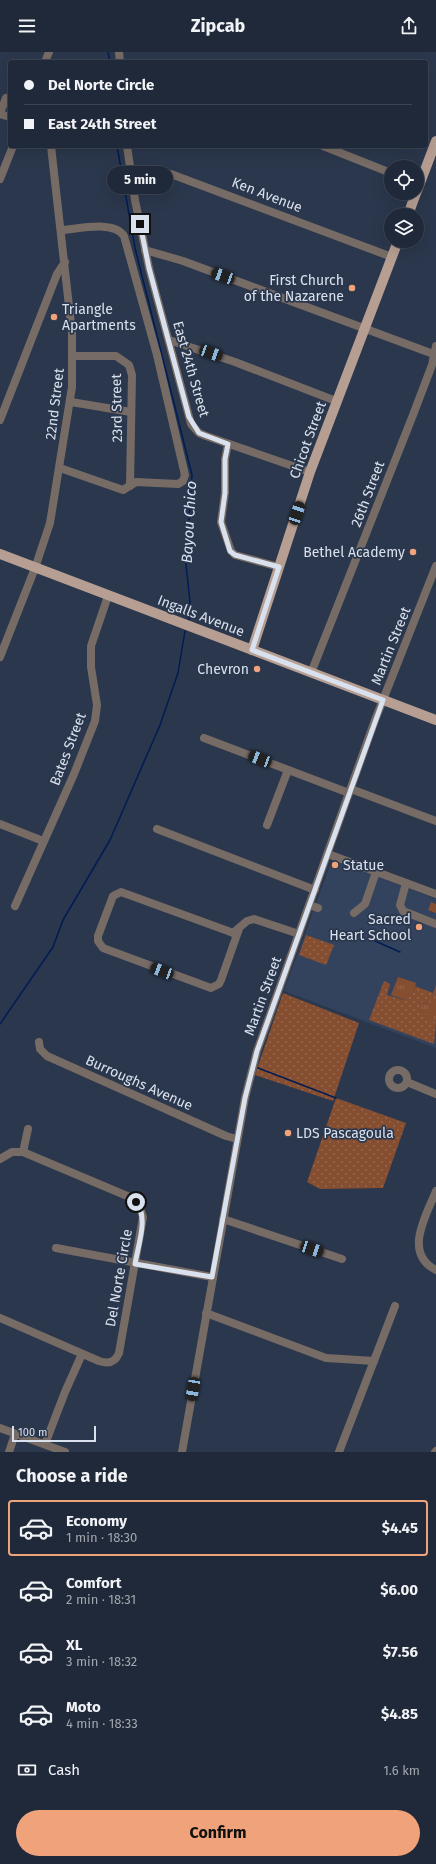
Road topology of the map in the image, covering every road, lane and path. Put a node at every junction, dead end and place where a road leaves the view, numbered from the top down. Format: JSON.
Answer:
{"nodes":[{"id":1,"x":5,"y":97,"type":"edge"},
{"id":2,"x":0,"y":114,"type":"edge"},
{"id":3,"x":436,"y":141,"type":"edge"},
{"id":4,"x":12,"y":148,"type":"edge"},
{"id":5,"x":51,"y":148,"type":"edge"},
{"id":6,"x":126,"y":148,"type":"edge"},
{"id":7,"x":328,"y":148,"type":"edge"},
{"id":8,"x":384,"y":170,"type":"edge"},
{"id":9,"x":424,"y":171,"type":"edge"},
{"id":10,"x":131,"y":173,"type":"junction"},
{"id":11,"x":0,"y":179,"type":"edge"},
{"id":12,"x":61,"y":230,"type":"junction"},
{"id":13,"x":395,"y":248,"type":"edge"},
{"id":14,"x":145,"y":250,"type":"junction"},
{"id":15,"x":392,"y":257,"type":"junction"},
{"id":16,"x":65,"y":262,"type":"junction"},
{"id":17,"x":364,"y":330,"type":"junction"},
{"id":18,"x":169,"y":340,"type":"junction"},
{"id":19,"x":435,"y":352,"type":"edge"},
{"id":20,"x":74,"y":356,"type":"junction"},
{"id":21,"x":336,"y":401,"type":"junction"},
{"id":22,"x":71,"y":402,"type":"junction"},
{"id":23,"x":131,"y":412,"type":"junction"},
{"id":24,"x":0,"y":420,"type":"edge"},
{"id":25,"x":228,"y":444,"type":"junction"},
{"id":26,"x":60,"y":468,"type":"junction"},
{"id":27,"x":310,"y":472,"type":"junction"},
{"id":28,"x":130,"y":486,"type":"junction"},
{"id":29,"x":0,"y":554,"type":"edge"},
{"id":30,"x":436,"y":566,"type":"edge"},
{"id":31,"x":279,"y":567,"type":"junction"},
{"id":32,"x":35,"y":568,"type":"junction"},
{"id":33,"x":108,"y":596,"type":"junction"},
{"id":34,"x":252,"y":650,"type":"junction"},
{"id":35,"x":0,"y":657,"type":"edge"},
{"id":36,"x":311,"y":673,"type":"junction"},
{"id":37,"x":383,"y":700,"type":"junction"},
{"id":38,"x":436,"y":720,"type":"edge"},
{"id":39,"x":204,"y":738,"type":"dead end"},
{"id":40,"x":288,"y":770,"type":"junction"},
{"id":41,"x":350,"y":791,"type":"junction"},
{"id":42,"x":436,"y":821,"type":"edge"},
{"id":43,"x":0,"y":824,"type":"edge"},
{"id":44,"x":267,"y":825,"type":"dead end"},
{"id":45,"x":157,"y":829,"type":"dead end"},
{"id":46,"x":43,"y":841,"type":"junction"},
{"id":47,"x":328,"y":854,"type":"junction"},
{"id":48,"x":376,"y":872,"type":"junction"},
{"id":49,"x":406,"y":883,"type":"junction"},
{"id":50,"x":315,"y":890,"type":"junction"},
{"id":51,"x":436,"y":894,"type":"edge"},
{"id":52,"x":309,"y":905,"type":"junction"},
{"id":53,"x":15,"y":906,"type":"dead end"},
{"id":54,"x":318,"y":908,"type":"dead end"},
{"id":55,"x":354,"y":913,"type":"dead end"},
{"id":56,"x":436,"y":924,"type":"edge"},
{"id":57,"x":236,"y":933,"type":"junction"},
{"id":58,"x":299,"y":934,"type":"junction"},
{"id":59,"x":39,"y":1042,"type":"dead end"},
{"id":60,"x":407,"y":1082,"type":"dead end"},
{"id":61,"x":436,"y":1094,"type":"edge"},
{"id":62,"x":28,"y":1129,"type":"dead end"},
{"id":63,"x":237,"y":1139,"type":"junction"},
{"id":64,"x":23,"y":1152,"type":"junction"},
{"id":65,"x":0,"y":1159,"type":"edge"},
{"id":66,"x":436,"y":1191,"type":"edge"},
{"id":67,"x":223,"y":1219,"type":"junction"},
{"id":68,"x":56,"y":1248,"type":"dead end"},
{"id":69,"x":342,"y":1259,"type":"dead end"},
{"id":70,"x":135,"y":1264,"type":"junction"},
{"id":71,"x":436,"y":1270,"type":"edge"},
{"id":72,"x":212,"y":1277,"type":"junction"},
{"id":73,"x":395,"y":1306,"type":"dead end"},
{"id":74,"x":206,"y":1313,"type":"junction"},
{"id":75,"x":0,"y":1318,"type":"edge"},
{"id":76,"x":82,"y":1354,"type":"junction"},
{"id":77,"x":374,"y":1361,"type":"junction"},
{"id":78,"x":0,"y":1428,"type":"edge"},
{"id":79,"x":15,"y":1434,"type":"junction"},
{"id":80,"x":44,"y":1444,"type":"junction"},
{"id":81,"x":8,"y":1452,"type":"edge"},
{"id":82,"x":65,"y":1452,"type":"edge"},
{"id":83,"x":182,"y":1452,"type":"edge"},
{"id":84,"x":339,"y":1452,"type":"edge"}],
"edges":[{"from":1,"to":2,"type":"street"},
{"from":3,"to":9,"type":"main road"},
{"from":4,"to":11,"type":"street"},
{"from":5,"to":12,"type":"street","name":"22nd Street"},
{"from":6,"to":10,"type":"street","name":"East 24th Street"},
{"from":7,"to":8,"type":"street"},
{"from":10,"to":14,"type":"street","name":"East 24th Street"},
{"from":10,"to":15,"type":"street","name":"Ken Avenue"},
{"from":12,"to":16,"type":"street","name":"22nd Street"},
{"from":12,"to":28,"type":"street"},
{"from":13,"to":15,"type":"main road","name":"Chicot Street"},
{"from":14,"to":17,"type":"street"},
{"from":14,"to":18,"type":"street","name":"East 24th Street"},
{"from":15,"to":17,"type":"main road","name":"Chicot Street"},
{"from":16,"to":20,"type":"street","name":"22nd Street"},
{"from":16,"to":24,"type":"street"},
{"from":17,"to":19,"type":"street"},
{"from":17,"to":21,"type":"main road","name":"Chicot Street"},
{"from":18,"to":21,"type":"street"},
{"from":18,"to":25,"type":"street","name":"East 24th Street"},
{"from":19,"to":36,"type":"street","name":"26th Street"},
{"from":20,"to":22,"type":"street","name":"22nd Street"},
{"from":20,"to":23,"type":"street","name":"23rd Street"},
{"from":21,"to":27,"type":"main road","name":"Chicot Street"},
{"from":22,"to":23,"type":"street"},
{"from":22,"to":26,"type":"street","name":"22nd Street"},
{"from":23,"to":28,"type":"street","name":"23rd Street"},
{"from":25,"to":27,"type":"street","name":"East 24th Street"},
{"from":25,"to":31,"type":"street"},
{"from":26,"to":28,"type":"street"},
{"from":26,"to":32,"type":"street","name":"22nd Street"},
{"from":27,"to":31,"type":"main road","name":"Chicot Street"},
{"from":29,"to":32,"type":"main road","name":"Ingalls Avenue"},
{"from":30,"to":37,"type":"street","name":"Martin Street"},
{"from":31,"to":34,"type":"main road","name":"Chicot Street"},
{"from":32,"to":33,"type":"main road","name":"Ingalls Avenue"},
{"from":32,"to":35,"type":"street","name":"22nd Street"},
{"from":33,"to":34,"type":"main road","name":"Ingalls Avenue"},
{"from":33,"to":46,"type":"street","name":"Bates Street"},
{"from":34,"to":36,"type":"main road","name":"Ingalls Avenue"},
{"from":36,"to":37,"type":"main road","name":"Ingalls Avenue"},
{"from":37,"to":38,"type":"main road","name":"Ingalls Avenue"},
{"from":37,"to":41,"type":"street","name":"Martin Street"},
{"from":39,"to":40,"type":"street"},
{"from":40,"to":41,"type":"street"},
{"from":40,"to":44,"type":"street"},
{"from":41,"to":42,"type":"street"},
{"from":41,"to":47,"type":"street","name":"Martin Street"},
{"from":43,"to":46,"type":"street"},
{"from":45,"to":50,"type":"street"},
{"from":46,"to":53,"type":"street","name":"Bates Street"},
{"from":47,"to":48,"type":"street"},
{"from":47,"to":50,"type":"street","name":"Martin Street"},
{"from":48,"to":49,"type":"street"},
{"from":48,"to":55,"type":"street"},
{"from":49,"to":51,"type":"street"},
{"from":49,"to":56,"type":"street"},
{"from":50,"to":52,"type":"street","name":"Martin Street"},
{"from":52,"to":54,"type":"street"},
{"from":52,"to":58,"type":"street","name":"Martin Street"},
{"from":57,"to":57,"type":"street"},
{"from":57,"to":58,"type":"street"},
{"from":58,"to":63,"type":"street","name":"Martin Street"},
{"from":59,"to":63,"type":"street","name":"Burroughs Avenue"},
{"from":60,"to":61,"type":"street"},
{"from":62,"to":64,"type":"street"},
{"from":63,"to":67,"type":"street","name":"Martin Street"},
{"from":64,"to":65,"type":"street"},
{"from":64,"to":70,"type":"street","name":"Del Norte Circle"},
{"from":66,"to":71,"type":"street"},
{"from":67,"to":69,"type":"street"},
{"from":67,"to":72,"type":"street","name":"Martin Street"},
{"from":68,"to":70,"type":"street"},
{"from":70,"to":72,"type":"street"},
{"from":70,"to":76,"type":"street","name":"Del Norte Circle"},
{"from":72,"to":74,"type":"street","name":"Martin Street"},
{"from":73,"to":77,"type":"street"},
{"from":74,"to":77,"type":"street"},
{"from":74,"to":83,"type":"street","name":"Martin Street"},
{"from":75,"to":76,"type":"street","name":"Del Norte Circle"},
{"from":76,"to":80,"type":"street"},
{"from":77,"to":84,"type":"street"},
{"from":78,"to":79,"type":"street"},
{"from":79,"to":80,"type":"street"},
{"from":79,"to":81,"type":"street"},
{"from":80,"to":82,"type":"street"}]}
